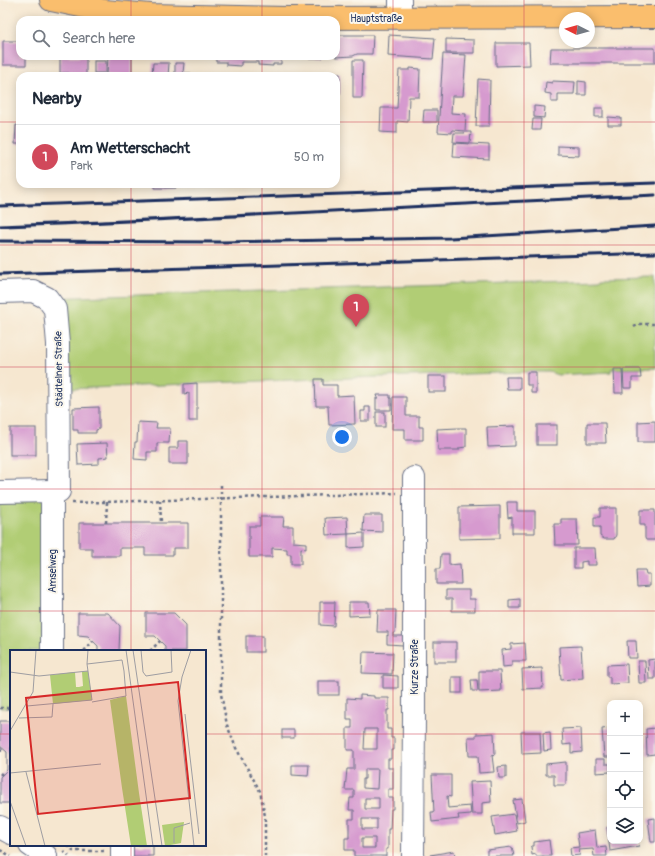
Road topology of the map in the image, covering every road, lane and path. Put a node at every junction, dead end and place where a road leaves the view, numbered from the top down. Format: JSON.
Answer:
{"nodes":[{"id":1,"x":51,"y":0,"type":"edge"},
{"id":2,"x":400,"y":9,"type":"edge"},
{"id":3,"x":197,"y":16,"type":"edge"},
{"id":4,"x":313,"y":16,"type":"edge"},
{"id":5,"x":655,"y":17,"type":"edge"},
{"id":6,"x":0,"y":292,"type":"edge"},
{"id":7,"x":655,"y":324,"type":"edge"},
{"id":8,"x":634,"y":327,"type":"dead end"},
{"id":9,"x":221,"y":485,"type":"dead end"},
{"id":10,"x":414,"y":485,"type":"joint"},
{"id":11,"x":0,"y":492,"type":"edge"},
{"id":12,"x":54,"y":495,"type":"junction"},
{"id":13,"x":221,"y":498,"type":"junction"},
{"id":14,"x":160,"y":500,"type":"junction"},
{"id":15,"x":107,"y":502,"type":"junction"},
{"id":16,"x":106,"y":523,"type":"dead end"},
{"id":17,"x":160,"y":523,"type":"dead end"},
{"id":18,"x":93,"y":641,"type":"dead end"},
{"id":19,"x":160,"y":641,"type":"dead end"},
{"id":20,"x":52,"y":650,"type":"edge"},
{"id":21,"x":85,"y":650,"type":"edge"},
{"id":22,"x":151,"y":650,"type":"edge"},
{"id":23,"x":2,"y":748,"type":"dead end"},
{"id":24,"x":0,"y":751,"type":"edge"},
{"id":25,"x":0,"y":827,"type":"edge"},
{"id":26,"x":10,"y":832,"type":"edge"},
{"id":27,"x":69,"y":846,"type":"edge"},
{"id":28,"x":0,"y":849,"type":"edge"},
{"id":29,"x":122,"y":851,"type":"edge"},
{"id":30,"x":11,"y":856,"type":"edge"},
{"id":31,"x":265,"y":856,"type":"edge"},
{"id":32,"x":413,"y":856,"type":"edge"}],
"edges":[{"from":1,"to":3,"type":"main road","name":"Hauptstraße"},
{"from":2,"to":4,"type":"main road","name":"Hauptstraße"},
{"from":2,"to":5,"type":"main road","name":"Hauptstraße"},
{"from":6,"to":12,"type":"street","name":"Städtelner Straße"},
{"from":7,"to":8,"type":"path"},
{"from":9,"to":13,"type":"path"},
{"from":10,"to":13,"type":"path"},
{"from":10,"to":32,"type":"street","name":"Kurze Straße"},
{"from":11,"to":12,"type":"street"},
{"from":12,"to":15,"type":"path"},
{"from":12,"to":20,"type":"street","name":"Amselweg"},
{"from":13,"to":14,"type":"path"},
{"from":13,"to":31,"type":"path"},
{"from":14,"to":15,"type":"path"},
{"from":14,"to":17,"type":"path"},
{"from":15,"to":16,"type":"path"},
{"from":18,"to":21,"type":"path"},
{"from":19,"to":22,"type":"path"},
{"from":23,"to":24,"type":"path"},
{"from":25,"to":26,"type":"street"},
{"from":27,"to":29,"type":"path"},
{"from":28,"to":30,"type":"path"}]}
